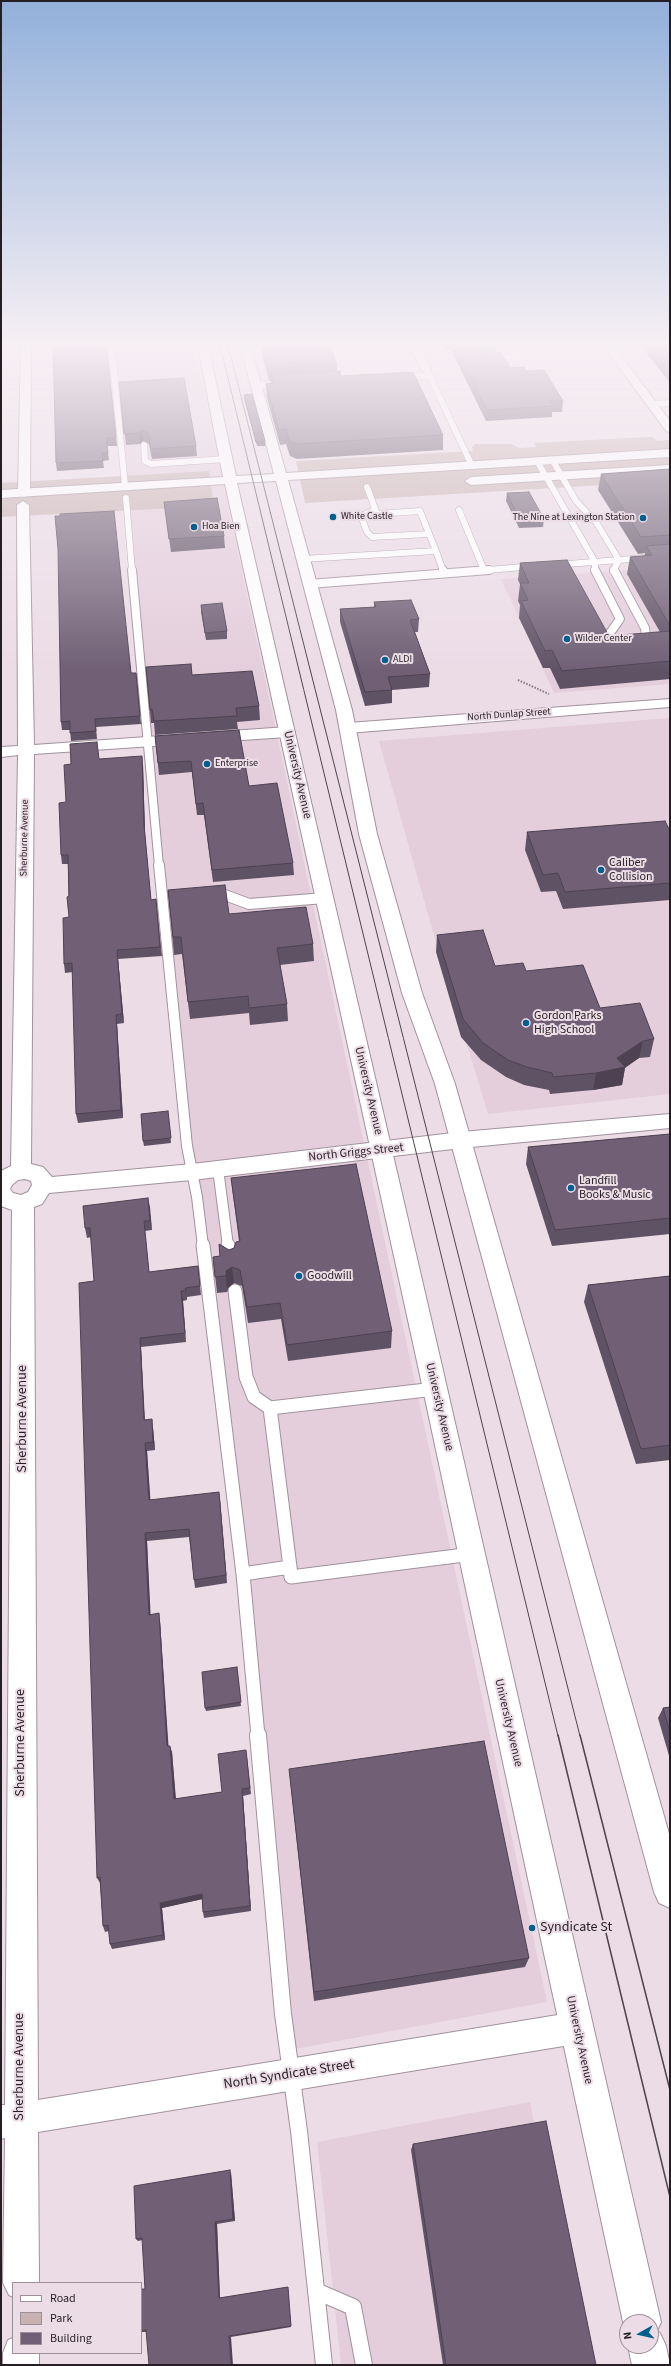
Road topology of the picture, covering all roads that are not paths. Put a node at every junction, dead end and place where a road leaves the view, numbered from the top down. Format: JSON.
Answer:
{"nodes":[{"id":1,"x":25,"y":451,"type":"edge"},
{"id":2,"x":121,"y":451,"type":"edge"},
{"id":3,"x":144,"y":451,"type":"edge"},
{"id":4,"x":224,"y":451,"type":"edge"},
{"id":5,"x":277,"y":451,"type":"edge"},
{"id":6,"x":465,"y":451,"type":"edge"},
{"id":7,"x":670,"y":453,"type":"edge"},
{"id":8,"x":226,"y":459,"type":"junction"},
{"id":9,"x":537,"y":461,"type":"junction"},
{"id":10,"x":553,"y":461,"type":"junction"},
{"id":11,"x":472,"y":466,"type":"junction"},
{"id":12,"x":670,"y":469,"type":"edge"},
{"id":13,"x":561,"y":476,"type":"junction"},
{"id":14,"x":546,"y":477,"type":"junction"},
{"id":15,"x":460,"y":482,"type":"dead end"},
{"id":16,"x":232,"y":486,"type":"junction"},
{"id":17,"x":287,"y":486,"type":"junction"},
{"id":18,"x":383,"y":486,"type":"dead end"},
{"id":19,"x":353,"y":487,"type":"dead end"},
{"id":20,"x":367,"y":487,"type":"junction"},
{"id":21,"x":254,"y":491,"type":"dead end"},
{"id":22,"x":270,"y":491,"type":"dead end"},
{"id":23,"x":125,"y":492,"type":"junction"},
{"id":24,"x":1,"y":494,"type":"edge"},
{"id":25,"x":24,"y":499,"type":"junction"},
{"id":26,"x":1,"y":506,"type":"edge"},
{"id":27,"x":375,"y":510,"type":"junction"},
{"id":28,"x":459,"y":510,"type":"dead end"},
{"id":29,"x":429,"y":534,"type":"junction"},
{"id":30,"x":436,"y":551,"type":"junction"},
{"id":31,"x":670,"y":556,"type":"edge"},
{"id":32,"x":302,"y":559,"type":"junction"},
{"id":33,"x":619,"y":560,"type":"junction"},
{"id":34,"x":594,"y":562,"type":"junction"},
{"id":35,"x":548,"y":565,"type":"edge"},
{"id":36,"x":540,"y":566,"type":"edge"},
{"id":37,"x":484,"y":570,"type":"junction"},
{"id":38,"x":444,"y":573,"type":"junction"},
{"id":39,"x":309,"y":584,"type":"junction"},
{"id":40,"x":670,"y":703,"type":"edge"},
{"id":41,"x":348,"y":728,"type":"junction"},
{"id":42,"x":287,"y":732,"type":"junction"},
{"id":43,"x":147,"y":742,"type":"junction"},
{"id":44,"x":26,"y":750,"type":"junction"},
{"id":45,"x":1,"y":752,"type":"edge"},
{"id":46,"x":202,"y":897,"type":"edge"},
{"id":47,"x":325,"y":898,"type":"junction"},
{"id":48,"x":670,"y":1122,"type":"edge"},
{"id":49,"x":462,"y":1140,"type":"junction"},
{"id":50,"x":381,"y":1150,"type":"junction"},
{"id":51,"x":218,"y":1169,"type":"junction"},
{"id":52,"x":21,"y":1171,"type":"junction"},
{"id":53,"x":192,"y":1172,"type":"junction"},
{"id":54,"x":1,"y":1186,"type":"edge"},
{"id":55,"x":22,"y":1194,"type":"edge"},
{"id":56,"x":230,"y":1260,"type":"edge"},
{"id":57,"x":236,"y":1291,"type":"edge"},
{"id":58,"x":435,"y":1389,"type":"junction"},
{"id":59,"x":270,"y":1408,"type":"junction"},
{"id":60,"x":472,"y":1554,"type":"junction"},
{"id":61,"x":290,"y":1567,"type":"junction"},
{"id":62,"x":243,"y":1574,"type":"junction"},
{"id":63,"x":670,"y":1892,"type":"edge"},
{"id":64,"x":576,"y":2028,"type":"junction"},
{"id":65,"x":291,"y":2074,"type":"junction"},
{"id":66,"x":10,"y":2121,"type":"edge"},
{"id":67,"x":21,"y":2282,"type":"edge"},
{"id":68,"x":316,"y":2292,"type":"junction"},
{"id":69,"x":640,"y":2314,"type":"edge"},
{"id":70,"x":21,"y":2354,"type":"edge"},
{"id":71,"x":649,"y":2354,"type":"edge"},
{"id":72,"x":21,"y":2365,"type":"edge"},
{"id":73,"x":324,"y":2365,"type":"edge"},
{"id":74,"x":364,"y":2365,"type":"edge"},
{"id":75,"x":651,"y":2365,"type":"edge"}],
"edges":[{"from":1,"to":25,"type":"street","name":"Sherburne Avenue"},
{"from":2,"to":23,"type":"lane"},
{"from":3,"to":8,"type":"lane"},
{"from":4,"to":8,"type":"main road","name":"University Avenue"},
{"from":5,"to":17,"type":"main road"},
{"from":6,"to":11,"type":"lane"},
{"from":7,"to":10,"type":"main road"},
{"from":8,"to":16,"type":"main road","name":"University Avenue"},
{"from":9,"to":10,"type":"main road"},
{"from":9,"to":11,"type":"main road"},
{"from":9,"to":14,"type":"lane"},
{"from":10,"to":13,"type":"lane"},
{"from":11,"to":17,"type":"main road"},
{"from":12,"to":13,"type":"main road"},
{"from":13,"to":14,"type":"main road"},
{"from":13,"to":33,"type":"lane"},
{"from":14,"to":15,"type":"main road"},
{"from":14,"to":34,"type":"lane"},
{"from":16,"to":17,"type":"main road"},
{"from":16,"to":21,"type":"main road"},
{"from":16,"to":23,"type":"main road"},
{"from":16,"to":42,"type":"main road","name":"University Avenue"},
{"from":17,"to":22,"type":"main road"},
{"from":17,"to":32,"type":"main road"},
{"from":18,"to":20,"type":"main road"},
{"from":19,"to":20,"type":"main road"},
{"from":20,"to":27,"type":"lane"},
{"from":23,"to":25,"type":"main road"},
{"from":23,"to":43,"type":"lane"},
{"from":24,"to":25,"type":"main road"},
{"from":25,"to":26,"type":"main road"},
{"from":25,"to":44,"type":"street","name":"Sherburne Avenue"},
{"from":27,"to":29,"type":"lane"},
{"from":27,"to":29,"type":"lane"},
{"from":28,"to":37,"type":"lane"},
{"from":29,"to":30,"type":"lane"},
{"from":30,"to":32,"type":"lane"},
{"from":30,"to":38,"type":"lane"},
{"from":31,"to":33,"type":"lane"},
{"from":32,"to":39,"type":"main road"},
{"from":33,"to":34,"type":"lane"},
{"from":33,"to":34,"type":"lane"},
{"from":34,"to":35,"type":"lane"},
{"from":36,"to":37,"type":"lane"},
{"from":37,"to":38,"type":"lane"},
{"from":38,"to":39,"type":"lane"},
{"from":39,"to":41,"type":"main road"},
{"from":40,"to":41,"type":"street","name":"North Dunlap Street"},
{"from":41,"to":49,"type":"main road"},
{"from":42,"to":43,"type":"street"},
{"from":42,"to":47,"type":"main road","name":"University Avenue"},
{"from":43,"to":44,"type":"street"},
{"from":43,"to":53,"type":"lane"},
{"from":44,"to":45,"type":"street"},
{"from":44,"to":52,"type":"street","name":"Sherburne Avenue"},
{"from":46,"to":47,"type":"lane"},
{"from":47,"to":50,"type":"main road","name":"University Avenue"},
{"from":48,"to":49,"type":"street","name":"North Griggs Street"},
{"from":49,"to":50,"type":"street","name":"North Griggs Street"},
{"from":49,"to":63,"type":"main road"},
{"from":50,"to":51,"type":"street","name":"North Griggs Street"},
{"from":50,"to":58,"type":"main road","name":"University Avenue"},
{"from":51,"to":53,"type":"street","name":"North Griggs Street"},
{"from":51,"to":56,"type":"lane"},
{"from":52,"to":54,"type":"street"},
{"from":52,"to":55,"type":"street"},
{"from":53,"to":55,"type":"street","name":"North Griggs Street"},
{"from":53,"to":62,"type":"lane"},
{"from":55,"to":66,"type":"street","name":"Sherburne Avenue"},
{"from":57,"to":59,"type":"lane"},
{"from":58,"to":59,"type":"lane"},
{"from":58,"to":60,"type":"main road","name":"University Avenue"},
{"from":59,"to":61,"type":"lane"},
{"from":60,"to":61,"type":"lane"},
{"from":60,"to":64,"type":"main road","name":"University Avenue"},
{"from":61,"to":62,"type":"lane"},
{"from":62,"to":65,"type":"lane"},
{"from":64,"to":65,"type":"street","name":"North Syndicate Street"},
{"from":64,"to":69,"type":"main road","name":"University Avenue"},
{"from":65,"to":66,"type":"street","name":"North Syndicate Street"},
{"from":65,"to":68,"type":"lane"},
{"from":66,"to":67,"type":"street","name":"Sherburne Avenue"},
{"from":68,"to":73,"type":"lane"},
{"from":68,"to":74,"type":"lane"},
{"from":70,"to":72,"type":"street"},
{"from":71,"to":75,"type":"main road"}]}
